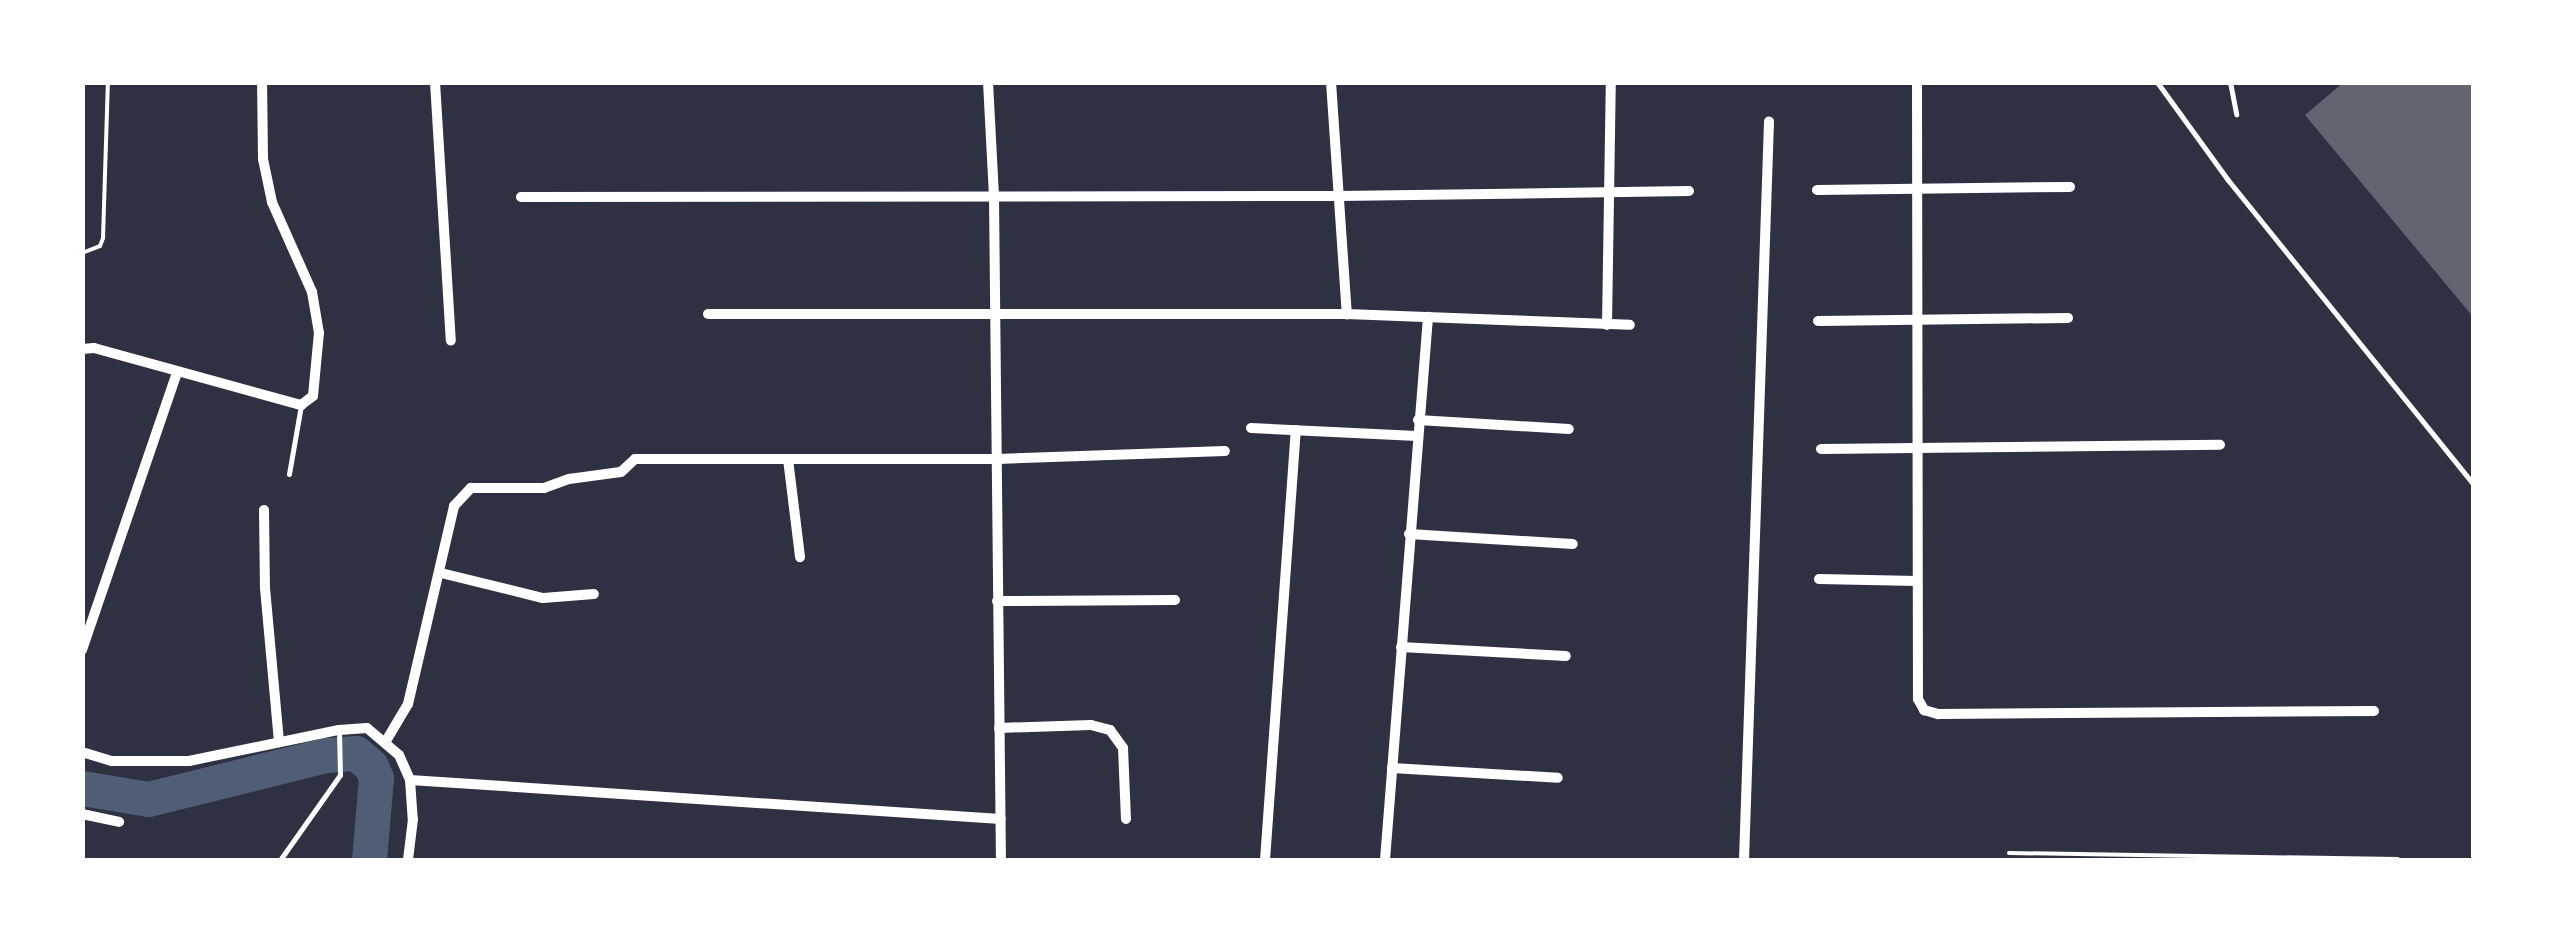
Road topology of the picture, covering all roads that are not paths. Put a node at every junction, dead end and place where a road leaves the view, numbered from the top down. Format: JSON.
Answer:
{"nodes":[{"id":1,"x":262,"y":82,"type":"edge"},
{"id":2,"x":435,"y":82,"type":"edge"},
{"id":3,"x":988,"y":82,"type":"edge"},
{"id":4,"x":1331,"y":82,"type":"edge"},
{"id":5,"x":1610,"y":82,"type":"edge"},
{"id":6,"x":1918,"y":82,"type":"edge"},
{"id":7,"x":2156,"y":82,"type":"edge"},
{"id":8,"x":2230,"y":82,"type":"edge"},
{"id":9,"x":2236,"y":114,"type":"dead end"},
{"id":10,"x":1769,"y":121,"type":"dead end"},
{"id":11,"x":2070,"y":187,"type":"dead end"},
{"id":12,"x":1817,"y":190,"type":"dead end"},
{"id":13,"x":1689,"y":191,"type":"dead end"},
{"id":14,"x":1918,"y":191,"type":"junction"},
{"id":15,"x":1612,"y":192,"type":"junction"},
{"id":16,"x":1339,"y":196,"type":"junction"},
{"id":17,"x":521,"y":197,"type":"dead end"},
{"id":18,"x":994,"y":197,"type":"junction"},
{"id":19,"x":708,"y":314,"type":"dead end"},
{"id":20,"x":1347,"y":314,"type":"junction"},
{"id":21,"x":994,"y":316,"type":"junction"},
{"id":22,"x":1428,"y":317,"type":"junction"},
{"id":23,"x":2068,"y":318,"type":"dead end"},
{"id":24,"x":1818,"y":321,"type":"dead end"},
{"id":25,"x":1919,"y":322,"type":"junction"},
{"id":26,"x":1607,"y":325,"type":"junction"},
{"id":27,"x":1630,"y":325,"type":"dead end"},
{"id":28,"x":451,"y":341,"type":"dead end"},
{"id":29,"x":82,"y":349,"type":"edge"},
{"id":30,"x":178,"y":372,"type":"junction"},
{"id":31,"x":301,"y":405,"type":"junction"},
{"id":32,"x":1418,"y":420,"type":"junction"},
{"id":33,"x":1252,"y":428,"type":"dead end"},
{"id":34,"x":1569,"y":429,"type":"dead end"},
{"id":35,"x":1296,"y":430,"type":"junction"},
{"id":36,"x":1417,"y":436,"type":"junction"},
{"id":37,"x":2220,"y":445,"type":"dead end"},
{"id":38,"x":1821,"y":448,"type":"dead end"},
{"id":39,"x":1224,"y":451,"type":"dead end"},
{"id":40,"x":1920,"y":451,"type":"junction"},
{"id":41,"x":788,"y":459,"type":"junction"},
{"id":42,"x":997,"y":459,"type":"junction"},
{"id":43,"x":289,"y":474,"type":"dead end"},
{"id":44,"x":2474,"y":485,"type":"edge"},
{"id":45,"x":264,"y":510,"type":"dead end"},
{"id":46,"x":1409,"y":534,"type":"junction"},
{"id":47,"x":1573,"y":544,"type":"dead end"},
{"id":48,"x":800,"y":556,"type":"dead end"},
{"id":49,"x":441,"y":574,"type":"junction"},
{"id":50,"x":1819,"y":580,"type":"dead end"},
{"id":51,"x":1917,"y":581,"type":"junction"},
{"id":52,"x":594,"y":594,"type":"dead end"},
{"id":53,"x":1175,"y":600,"type":"dead end"},
{"id":54,"x":997,"y":601,"type":"junction"},
{"id":55,"x":1401,"y":647,"type":"junction"},
{"id":56,"x":82,"y":650,"type":"edge"},
{"id":57,"x":1566,"y":656,"type":"dead end"},
{"id":58,"x":2374,"y":711,"type":"dead end"},
{"id":59,"x":999,"y":728,"type":"junction"},
{"id":60,"x":340,"y":733,"type":"junction"},
{"id":61,"x":386,"y":741,"type":"junction"},
{"id":62,"x":279,"y":742,"type":"junction"},
{"id":63,"x":82,"y":752,"type":"edge"},
{"id":64,"x":1392,"y":768,"type":"junction"},
{"id":65,"x":1558,"y":778,"type":"dead end"},
{"id":66,"x":410,"y":780,"type":"junction"},
{"id":67,"x":82,"y":814,"type":"edge"},
{"id":68,"x":1000,"y":818,"type":"junction"},
{"id":69,"x":1126,"y":819,"type":"dead end"},
{"id":70,"x":119,"y":822,"type":"dead end"},
{"id":71,"x":280,"y":860,"type":"edge"},
{"id":72,"x":408,"y":860,"type":"edge"},
{"id":73,"x":1001,"y":860,"type":"edge"},
{"id":74,"x":1265,"y":860,"type":"edge"},
{"id":75,"x":1385,"y":860,"type":"edge"},
{"id":76,"x":1744,"y":860,"type":"edge"}],
"edges":[{"from":1,"to":31,"type":"street"},
{"from":2,"to":28,"type":"street"},
{"from":3,"to":18,"type":"street"},
{"from":4,"to":16,"type":"street"},
{"from":5,"to":15,"type":"street"},
{"from":6,"to":14,"type":"street"},
{"from":7,"to":44,"type":"lane"},
{"from":8,"to":9,"type":"lane"},
{"from":10,"to":76,"type":"street"},
{"from":11,"to":14,"type":"street"},
{"from":12,"to":14,"type":"street"},
{"from":13,"to":15,"type":"street"},
{"from":14,"to":25,"type":"street"},
{"from":15,"to":16,"type":"street"},
{"from":15,"to":26,"type":"street"},
{"from":16,"to":18,"type":"street"},
{"from":16,"to":20,"type":"street"},
{"from":17,"to":18,"type":"street"},
{"from":18,"to":21,"type":"street"},
{"from":19,"to":21,"type":"street"},
{"from":20,"to":21,"type":"street"},
{"from":20,"to":22,"type":"street"},
{"from":21,"to":42,"type":"street"},
{"from":22,"to":26,"type":"street"},
{"from":22,"to":32,"type":"street"},
{"from":23,"to":25,"type":"street"},
{"from":24,"to":25,"type":"street"},
{"from":25,"to":40,"type":"street"},
{"from":26,"to":27,"type":"street"},
{"from":29,"to":30,"type":"street"},
{"from":30,"to":31,"type":"street"},
{"from":30,"to":56,"type":"street"},
{"from":31,"to":43,"type":"lane"},
{"from":32,"to":34,"type":"street"},
{"from":32,"to":36,"type":"street"},
{"from":33,"to":35,"type":"street"},
{"from":35,"to":36,"type":"street"},
{"from":35,"to":74,"type":"street"},
{"from":36,"to":46,"type":"street"},
{"from":37,"to":40,"type":"street"},
{"from":38,"to":40,"type":"street"},
{"from":39,"to":42,"type":"street"},
{"from":40,"to":51,"type":"street"},
{"from":41,"to":42,"type":"street"},
{"from":41,"to":48,"type":"street"},
{"from":41,"to":49,"type":"street"},
{"from":42,"to":54,"type":"street"},
{"from":45,"to":62,"type":"street"},
{"from":46,"to":47,"type":"street"},
{"from":46,"to":55,"type":"street"},
{"from":49,"to":52,"type":"street"},
{"from":49,"to":61,"type":"street"},
{"from":50,"to":51,"type":"street"},
{"from":51,"to":58,"type":"street"},
{"from":53,"to":54,"type":"street"},
{"from":54,"to":59,"type":"street"},
{"from":55,"to":57,"type":"street"},
{"from":55,"to":64,"type":"street"},
{"from":59,"to":68,"type":"street"},
{"from":59,"to":69,"type":"street"},
{"from":60,"to":61,"type":"street"},
{"from":60,"to":62,"type":"street"},
{"from":60,"to":71,"type":"lane"},
{"from":61,"to":66,"type":"street"},
{"from":62,"to":63,"type":"street"},
{"from":64,"to":65,"type":"street"},
{"from":64,"to":75,"type":"street"},
{"from":66,"to":68,"type":"street"},
{"from":66,"to":72,"type":"street"},
{"from":67,"to":70,"type":"street"},
{"from":68,"to":73,"type":"street"}]}
